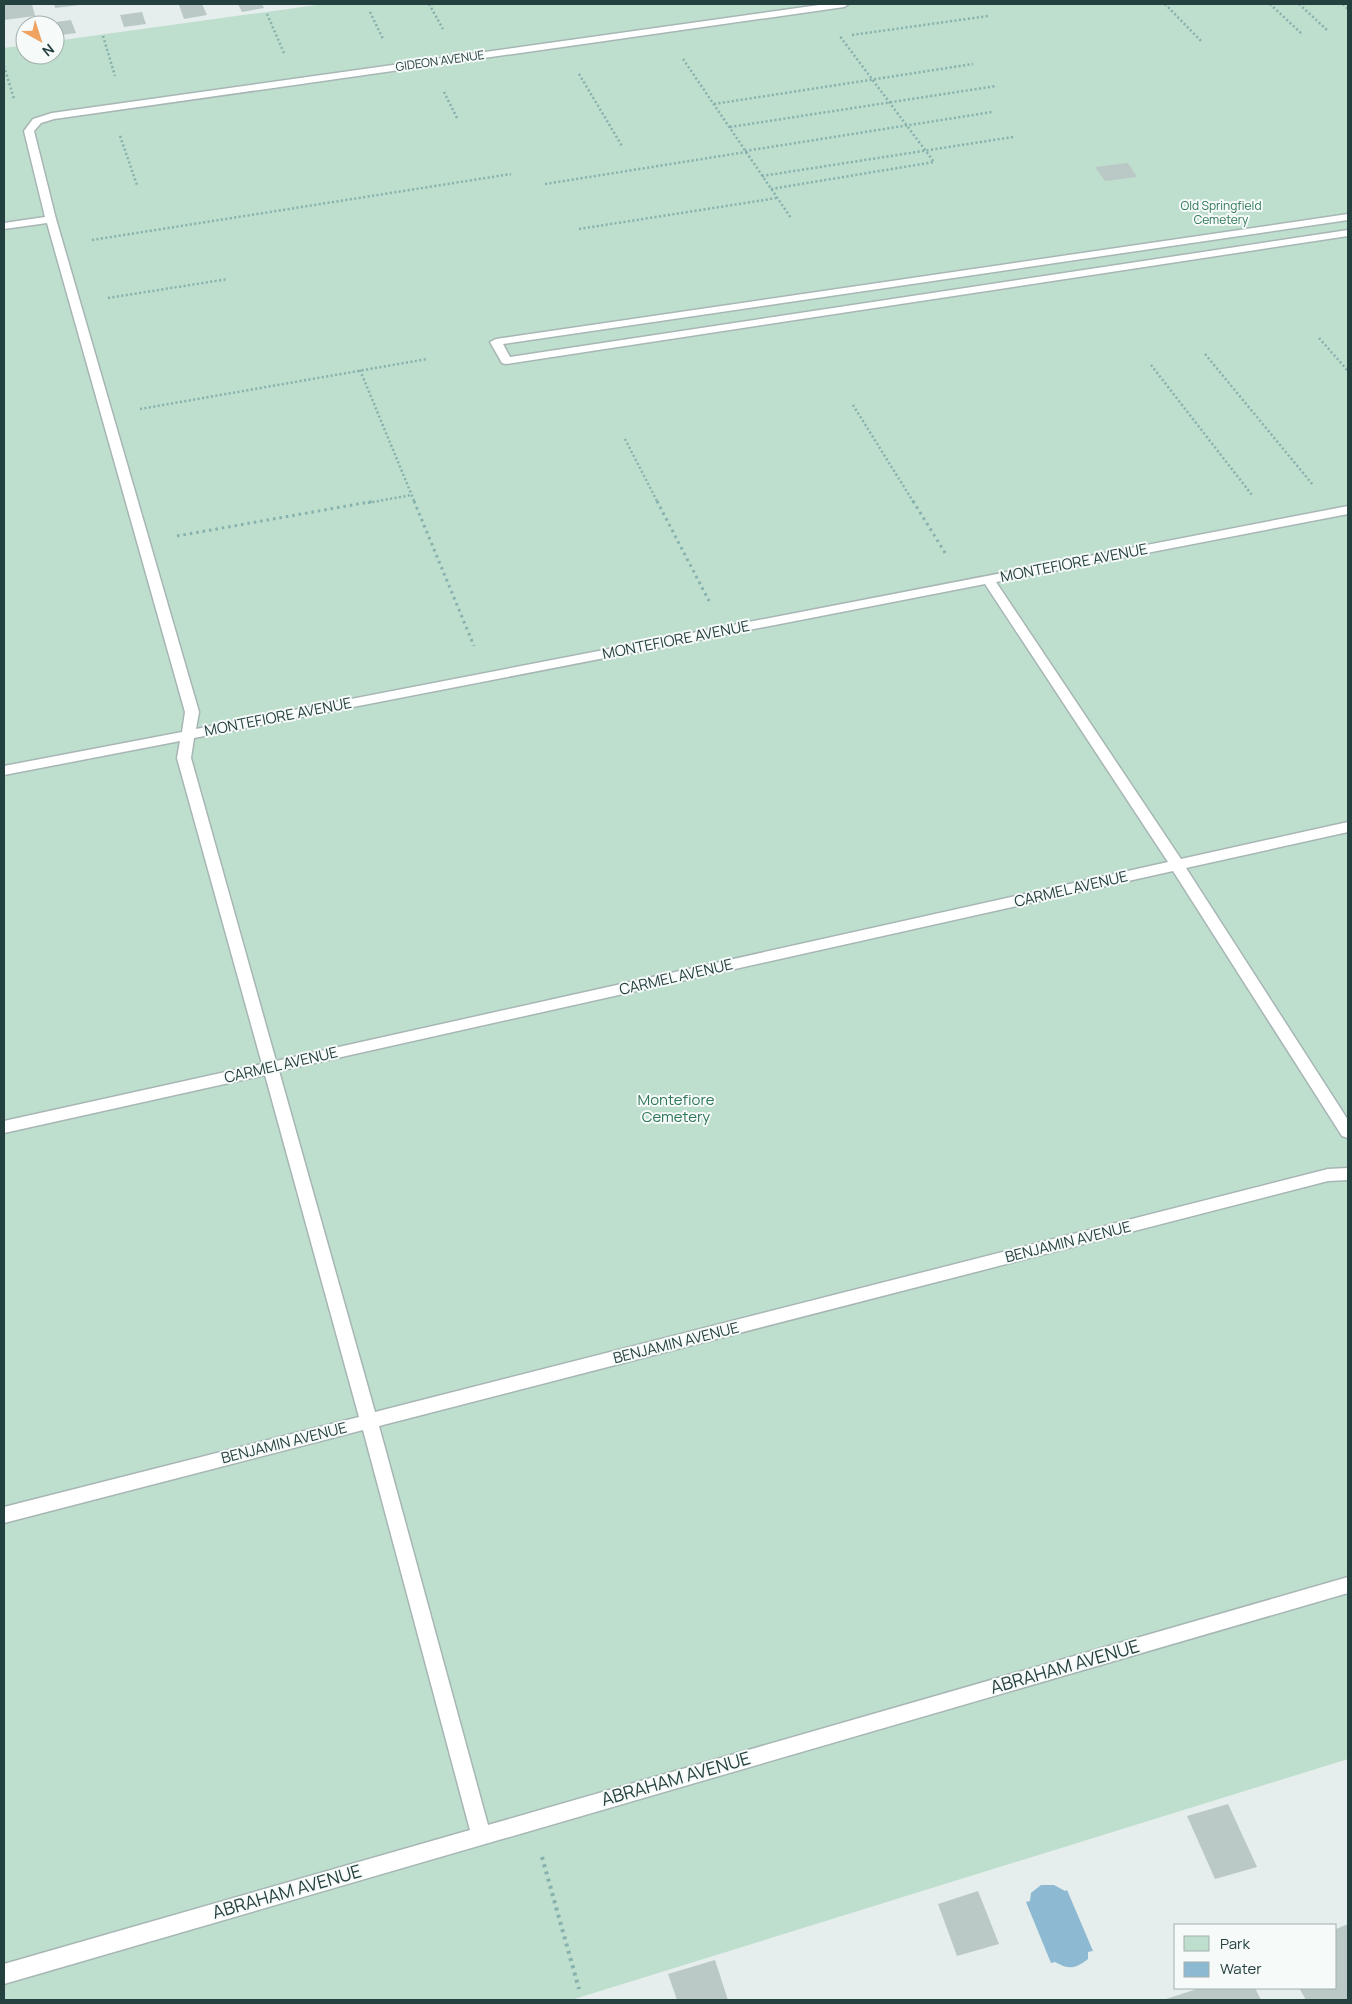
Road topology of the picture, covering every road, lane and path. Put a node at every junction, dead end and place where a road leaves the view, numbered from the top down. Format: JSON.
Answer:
{"nodes":[{"id":1,"x":844,"y":4,"type":"edge"},
{"id":2,"x":1165,"y":4,"type":"edge"},
{"id":3,"x":1270,"y":4,"type":"edge"},
{"id":4,"x":1299,"y":4,"type":"edge"},
{"id":5,"x":1343,"y":4,"type":"edge"},
{"id":6,"x":818,"y":7,"type":"junction"},
{"id":7,"x":1348,"y":9,"type":"edge"},
{"id":8,"x":267,"y":14,"type":"dead end"},
{"id":9,"x":664,"y":29,"type":"junction"},
{"id":10,"x":1327,"y":30,"type":"dead end"},
{"id":11,"x":1302,"y":34,"type":"dead end"},
{"id":12,"x":102,"y":36,"type":"dead end"},
{"id":13,"x":1201,"y":41,"type":"dead end"},
{"id":14,"x":561,"y":44,"type":"junction"},
{"id":15,"x":974,"y":64,"type":"dead end"},
{"id":16,"x":872,"y":80,"type":"junction"},
{"id":17,"x":296,"y":81,"type":"junction"},
{"id":18,"x":996,"y":86,"type":"dead end"},
{"id":19,"x":890,"y":102,"type":"junction"},
{"id":20,"x":714,"y":104,"type":"junction"},
{"id":21,"x":125,"y":105,"type":"junction"},
{"id":22,"x":110,"y":107,"type":"junction"},
{"id":23,"x":992,"y":112,"type":"dead end"},
{"id":24,"x":907,"y":125,"type":"junction"},
{"id":25,"x":730,"y":127,"type":"junction"},
{"id":26,"x":1013,"y":137,"type":"dead end"},
{"id":27,"x":622,"y":146,"type":"dead end"},
{"id":28,"x":925,"y":150,"type":"junction"},
{"id":29,"x":746,"y":152,"type":"junction"},
{"id":30,"x":511,"y":174,"type":"dead end"},
{"id":31,"x":762,"y":176,"type":"junction"},
{"id":32,"x":545,"y":184,"type":"dead end"},
{"id":33,"x":137,"y":185,"type":"dead end"},
{"id":34,"x":771,"y":189,"type":"junction"},
{"id":35,"x":777,"y":198,"type":"junction"},
{"id":36,"x":1348,"y":217,"type":"edge"},
{"id":37,"x":791,"y":218,"type":"dead end"},
{"id":38,"x":51,"y":219,"type":"junction"},
{"id":39,"x":4,"y":226,"type":"edge"},
{"id":40,"x":579,"y":229,"type":"dead end"},
{"id":41,"x":1348,"y":233,"type":"edge"},
{"id":42,"x":59,"y":245,"type":"junction"},
{"id":43,"x":228,"y":279,"type":"dead end"},
{"id":44,"x":75,"y":303,"type":"junction"},
{"id":45,"x":1319,"y":338,"type":"dead end"},
{"id":46,"x":1206,"y":354,"type":"dead end"},
{"id":47,"x":428,"y":359,"type":"dead end"},
{"id":48,"x":1151,"y":365,"type":"dead end"},
{"id":49,"x":360,"y":370,"type":"junction"},
{"id":50,"x":1348,"y":370,"type":"edge"},
{"id":51,"x":853,"y":405,"type":"dead end"},
{"id":52,"x":107,"y":414,"type":"junction"},
{"id":53,"x":625,"y":439,"type":"dead end"},
{"id":54,"x":411,"y":495,"type":"junction"},
{"id":55,"x":1342,"y":511,"type":"edge"},
{"id":56,"x":1274,"y":524,"type":"junction"},
{"id":57,"x":144,"y":542,"type":"junction"},
{"id":58,"x":988,"y":580,"type":"junction"},
{"id":59,"x":964,"y":584,"type":"junction"},
{"id":60,"x":724,"y":631,"type":"junction"},
{"id":61,"x":487,"y":676,"type":"junction"},
{"id":62,"x":188,"y":735,"type":"junction"},
{"id":63,"x":4,"y":771,"type":"edge"},
{"id":64,"x":1348,"y":827,"type":"edge"},
{"id":65,"x":1177,"y":865,"type":"junction"},
{"id":66,"x":271,"y":1067,"type":"junction"},
{"id":67,"x":4,"y":1127,"type":"edge"},
{"id":68,"x":1348,"y":1132,"type":"edge"},
{"id":69,"x":1348,"y":1174,"type":"edge"},
{"id":70,"x":369,"y":1422,"type":"junction"},
{"id":71,"x":4,"y":1515,"type":"edge"},
{"id":72,"x":1348,"y":1585,"type":"edge"},
{"id":73,"x":531,"y":1821,"type":"junction"},
{"id":74,"x":481,"y":1836,"type":"junction"},
{"id":75,"x":4,"y":1974,"type":"edge"},
{"id":76,"x":579,"y":1989,"type":"dead end"}],
"edges":[{"from":1,"to":6,"type":"lane","name":"GIDEON AVENUE"},
{"from":2,"to":13,"type":"path"},
{"from":3,"to":11,"type":"path"},
{"from":4,"to":10,"type":"path"},
{"from":5,"to":7,"type":"path"},
{"from":6,"to":9,"type":"lane","name":"GIDEON AVENUE"},
{"from":6,"to":16,"type":"path"},
{"from":8,"to":17,"type":"path"},
{"from":9,"to":14,"type":"lane","name":"GIDEON AVENUE"},
{"from":9,"to":20,"type":"path"},
{"from":12,"to":21,"type":"path"},
{"from":14,"to":17,"type":"lane","name":"GIDEON AVENUE"},
{"from":14,"to":27,"type":"path"},
{"from":15,"to":16,"type":"path"},
{"from":16,"to":19,"type":"path"},
{"from":16,"to":20,"type":"path"},
{"from":17,"to":21,"type":"lane","name":"GIDEON AVENUE"},
{"from":18,"to":19,"type":"path"},
{"from":19,"to":24,"type":"path"},
{"from":19,"to":25,"type":"path"},
{"from":20,"to":25,"type":"path"},
{"from":21,"to":22,"type":"lane","name":"GIDEON AVENUE"},
{"from":22,"to":33,"type":"path"},
{"from":22,"to":38,"type":"lane","name":"GIDEON AVENUE"},
{"from":23,"to":24,"type":"path"},
{"from":24,"to":28,"type":"path"},
{"from":24,"to":29,"type":"path"},
{"from":25,"to":29,"type":"path"},
{"from":26,"to":28,"type":"path"},
{"from":28,"to":31,"type":"path"},
{"from":28,"to":34,"type":"path"},
{"from":29,"to":31,"type":"path"},
{"from":29,"to":32,"type":"path"},
{"from":30,"to":42,"type":"path"},
{"from":31,"to":34,"type":"path"},
{"from":34,"to":35,"type":"path"},
{"from":35,"to":37,"type":"path"},
{"from":35,"to":40,"type":"path"},
{"from":36,"to":41,"type":"lane"},
{"from":38,"to":39,"type":"lane"},
{"from":38,"to":42,"type":"lane"},
{"from":42,"to":44,"type":"lane"},
{"from":43,"to":44,"type":"path"},
{"from":44,"to":52,"type":"lane"},
{"from":45,"to":50,"type":"path"},
{"from":46,"to":55,"type":"path"},
{"from":47,"to":49,"type":"path"},
{"from":48,"to":56,"type":"path"},
{"from":49,"to":52,"type":"path"},
{"from":49,"to":54,"type":"path"},
{"from":51,"to":59,"type":"path"},
{"from":52,"to":57,"type":"lane"},
{"from":53,"to":60,"type":"path"},
{"from":54,"to":57,"type":"path"},
{"from":54,"to":61,"type":"path"},
{"from":55,"to":56,"type":"lane","name":"MONTEFIORE AVENUE"},
{"from":56,"to":58,"type":"lane","name":"MONTEFIORE AVENUE"},
{"from":57,"to":62,"type":"lane"},
{"from":58,"to":59,"type":"lane","name":"MONTEFIORE AVENUE"},
{"from":58,"to":65,"type":"lane"},
{"from":59,"to":60,"type":"lane","name":"MONTEFIORE AVENUE"},
{"from":60,"to":61,"type":"lane","name":"MONTEFIORE AVENUE"},
{"from":61,"to":62,"type":"lane","name":"MONTEFIORE AVENUE"},
{"from":62,"to":63,"type":"lane","name":"MONTEFIORE AVENUE"},
{"from":62,"to":66,"type":"lane"},
{"from":64,"to":65,"type":"lane","name":"CARMEL AVENUE"},
{"from":65,"to":66,"type":"lane","name":"CARMEL AVENUE"},
{"from":65,"to":68,"type":"lane"},
{"from":66,"to":67,"type":"lane","name":"CARMEL AVENUE"},
{"from":66,"to":70,"type":"lane"},
{"from":69,"to":70,"type":"lane","name":"BENJAMIN AVENUE"},
{"from":70,"to":71,"type":"lane","name":"BENJAMIN AVENUE"},
{"from":70,"to":74,"type":"lane"},
{"from":72,"to":73,"type":"lane","name":"ABRAHAM AVENUE"},
{"from":73,"to":74,"type":"lane","name":"ABRAHAM AVENUE"},
{"from":73,"to":76,"type":"path"},
{"from":74,"to":75,"type":"lane","name":"ABRAHAM AVENUE"}]}
